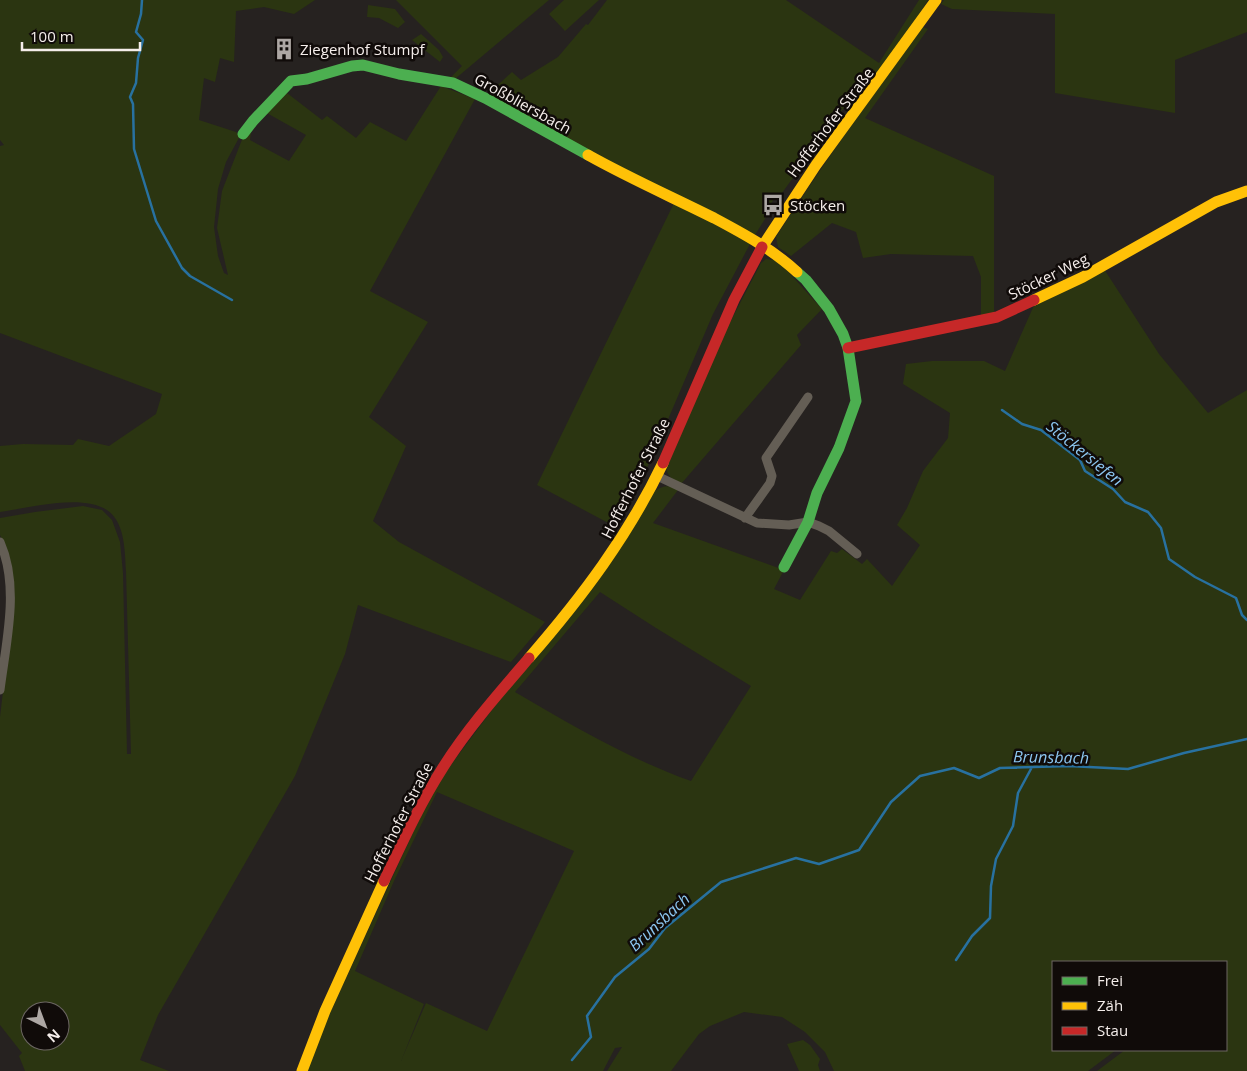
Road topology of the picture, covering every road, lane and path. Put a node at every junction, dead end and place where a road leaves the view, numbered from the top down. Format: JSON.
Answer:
{"nodes":[{"id":1,"x":936,"y":0,"type":"edge"},
{"id":2,"x":243,"y":134,"type":"dead end"},
{"id":3,"x":1247,"y":191,"type":"edge"},
{"id":4,"x":763,"y":245,"type":"junction"},
{"id":5,"x":848,"y":348,"type":"junction"},
{"id":6,"x":808,"y":397,"type":"dead end"},
{"id":7,"x":657,"y":476,"type":"junction"},
{"id":8,"x":745,"y":518,"type":"junction"},
{"id":9,"x":808,"y":522,"type":"junction"},
{"id":10,"x":0,"y":542,"type":"edge"},
{"id":11,"x":857,"y":554,"type":"dead end"},
{"id":12,"x":784,"y":566,"type":"dead end"},
{"id":13,"x":4,"y":619,"type":"edge"},
{"id":14,"x":0,"y":690,"type":"edge"},
{"id":15,"x":302,"y":1071,"type":"edge"}],
"edges":[{"from":1,"to":4,"type":"street","name":"Hofferhofer Straße"},
{"from":2,"to":4,"type":"street","name":"Großbliersbach"},
{"from":3,"to":5,"type":"street","name":"Stöcker Weg"},
{"from":4,"to":5,"type":"street"},
{"from":4,"to":7,"type":"street","name":"Hofferhofer Straße"},
{"from":5,"to":9,"type":"street"},
{"from":6,"to":8,"type":"street"},
{"from":7,"to":8,"type":"street"},
{"from":7,"to":15,"type":"street","name":"Hofferhofer Straße"},
{"from":8,"to":9,"type":"street"},
{"from":9,"to":11,"type":"street"},
{"from":9,"to":12,"type":"street"},
{"from":10,"to":13,"type":"street"},
{"from":13,"to":14,"type":"street"}]}
